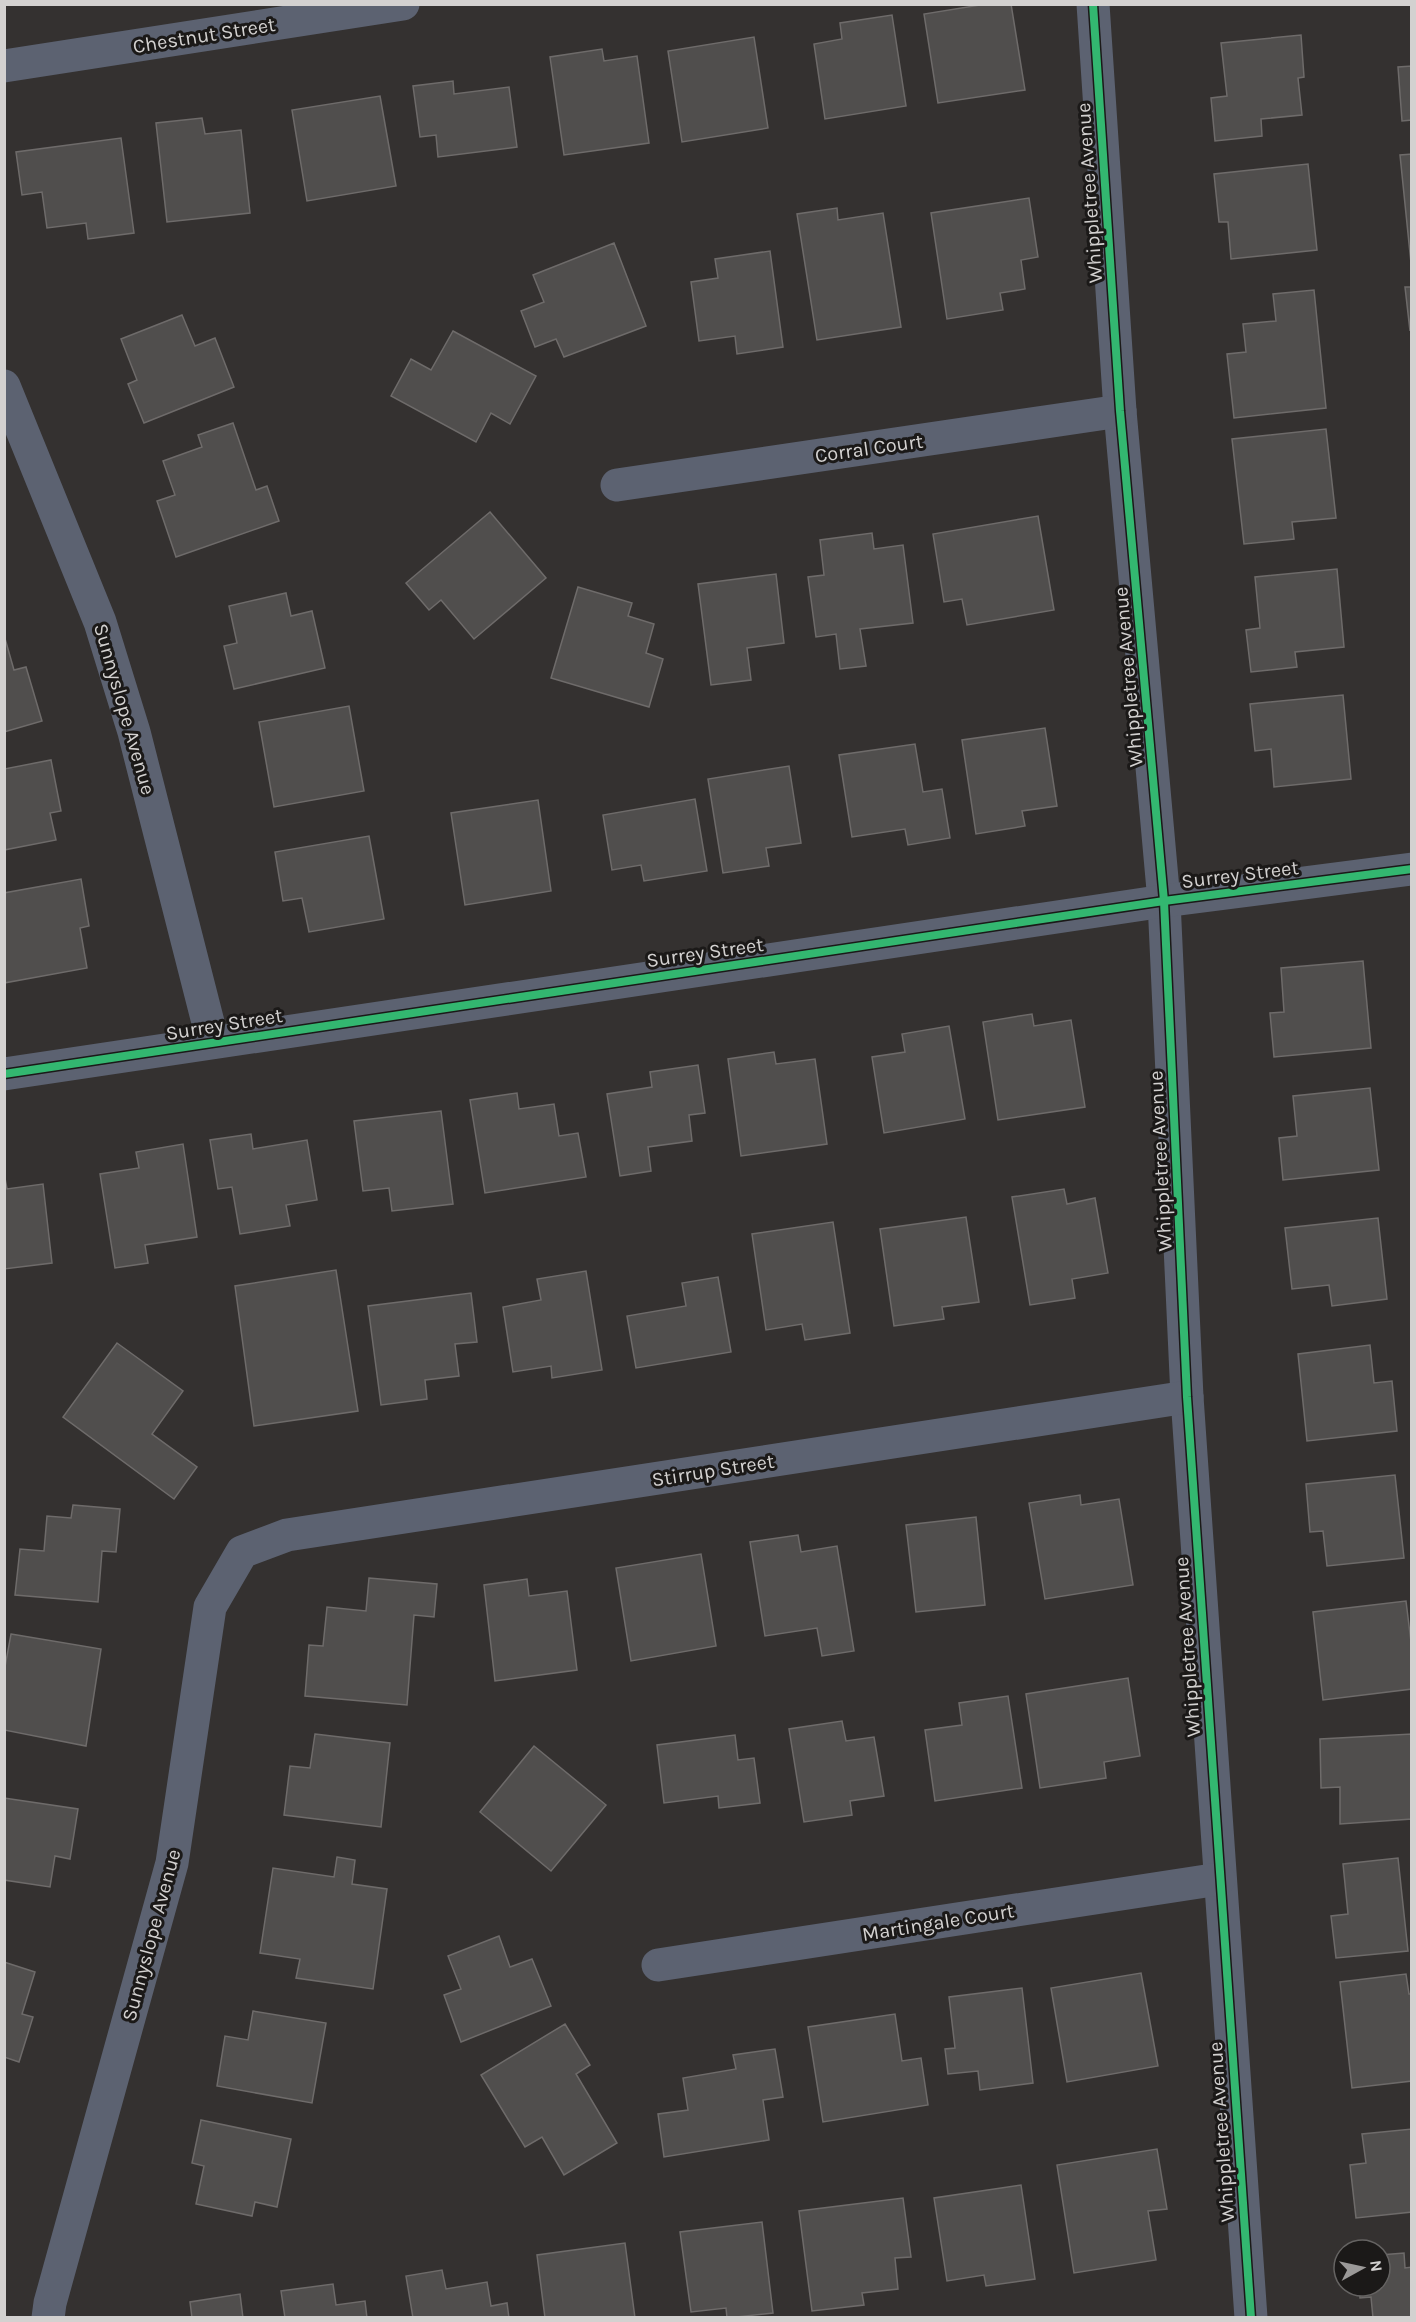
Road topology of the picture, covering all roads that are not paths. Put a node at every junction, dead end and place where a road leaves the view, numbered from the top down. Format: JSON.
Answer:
{"nodes":[{"id":1,"x":403,"y":4,"type":"edge"},
{"id":2,"x":1093,"y":4,"type":"edge"},
{"id":3,"x":4,"y":66,"type":"edge"},
{"id":4,"x":4,"y":386,"type":"edge"},
{"id":5,"x":1120,"y":411,"type":"junction"},
{"id":6,"x":617,"y":485,"type":"dead end"},
{"id":7,"x":1412,"y":869,"type":"edge"},
{"id":8,"x":1164,"y":901,"type":"junction"},
{"id":9,"x":213,"y":1042,"type":"junction"},
{"id":10,"x":4,"y":1074,"type":"edge"},
{"id":11,"x":1187,"y":1397,"type":"junction"},
{"id":12,"x":242,"y":1552,"type":"joint"},
{"id":13,"x":1219,"y":1879,"type":"junction"},
{"id":14,"x":658,"y":1965,"type":"dead end"},
{"id":15,"x":48,"y":2318,"type":"edge"},
{"id":16,"x":1251,"y":2318,"type":"edge"}],
"edges":[{"from":1,"to":3,"type":"street","name":"Chestnut Street"},
{"from":2,"to":5,"type":"street","name":"Whippletree Avenue"},
{"from":4,"to":9,"type":"street","name":"Sunnyslope Avenue"},
{"from":5,"to":6,"type":"street","name":"Corral Court"},
{"from":5,"to":8,"type":"street","name":"Whippletree Avenue"},
{"from":7,"to":8,"type":"street","name":"Surrey Street"},
{"from":8,"to":9,"type":"street","name":"Surrey Street"},
{"from":8,"to":11,"type":"street","name":"Whippletree Avenue"},
{"from":9,"to":10,"type":"street","name":"Surrey Street"},
{"from":11,"to":12,"type":"street","name":"Stirrup Street"},
{"from":11,"to":13,"type":"street","name":"Whippletree Avenue"},
{"from":12,"to":15,"type":"street","name":"Sunnyslope Avenue"},
{"from":13,"to":14,"type":"street","name":"Martingale Court"},
{"from":13,"to":16,"type":"street","name":"Whippletree Avenue"}]}
